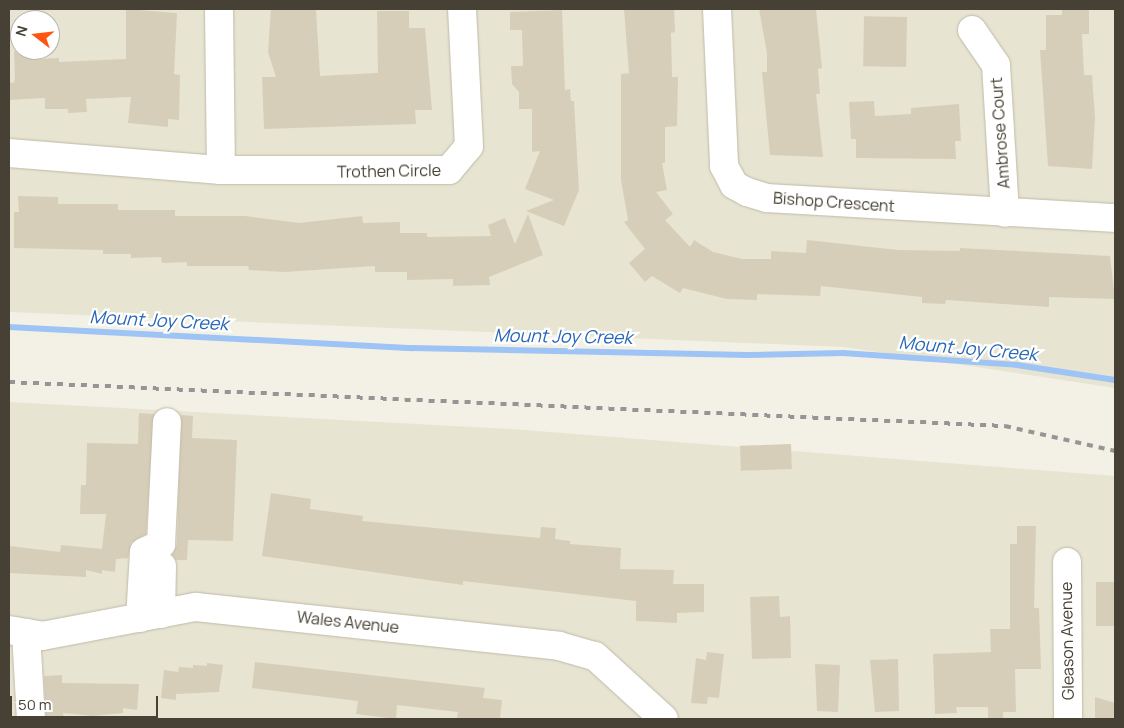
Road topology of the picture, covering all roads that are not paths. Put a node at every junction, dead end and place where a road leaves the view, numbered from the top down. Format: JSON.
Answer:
{"nodes":[{"id":1,"x":219,"y":9,"type":"edge"},
{"id":2,"x":462,"y":9,"type":"edge"},
{"id":3,"x":717,"y":9,"type":"edge"},
{"id":4,"x":972,"y":30,"type":"dead end"},
{"id":5,"x":9,"y":153,"type":"edge"},
{"id":6,"x":221,"y":170,"type":"junction"},
{"id":7,"x":1005,"y":213,"type":"junction"},
{"id":8,"x":1115,"y":218,"type":"edge"},
{"id":9,"x":168,"y":422,"type":"dead end"},
{"id":10,"x":1067,"y":562,"type":"dead end"},
{"id":11,"x":162,"y":566,"type":"dead end"},
{"id":12,"x":150,"y":616,"type":"junction"},
{"id":13,"x":18,"y":632,"type":"edge"},
{"id":14,"x":31,"y":719,"type":"edge"},
{"id":15,"x":664,"y":719,"type":"edge"},
{"id":16,"x":1068,"y":719,"type":"edge"}],
"edges":[{"from":1,"to":6,"type":"street"},
{"from":2,"to":6,"type":"street","name":"Trothen Circle"},
{"from":3,"to":7,"type":"street","name":"Bishop Crescent"},
{"from":4,"to":7,"type":"street","name":"Ambrose Court"},
{"from":5,"to":6,"type":"street","name":"Trothen Circle"},
{"from":7,"to":8,"type":"street","name":"Bishop Crescent"},
{"from":9,"to":12,"type":"street"},
{"from":10,"to":16,"type":"street","name":"Gleason Avenue"},
{"from":11,"to":12,"type":"street"},
{"from":12,"to":13,"type":"street","name":"Wales Avenue"},
{"from":12,"to":15,"type":"street","name":"Wales Avenue"},
{"from":13,"to":14,"type":"street"}]}
